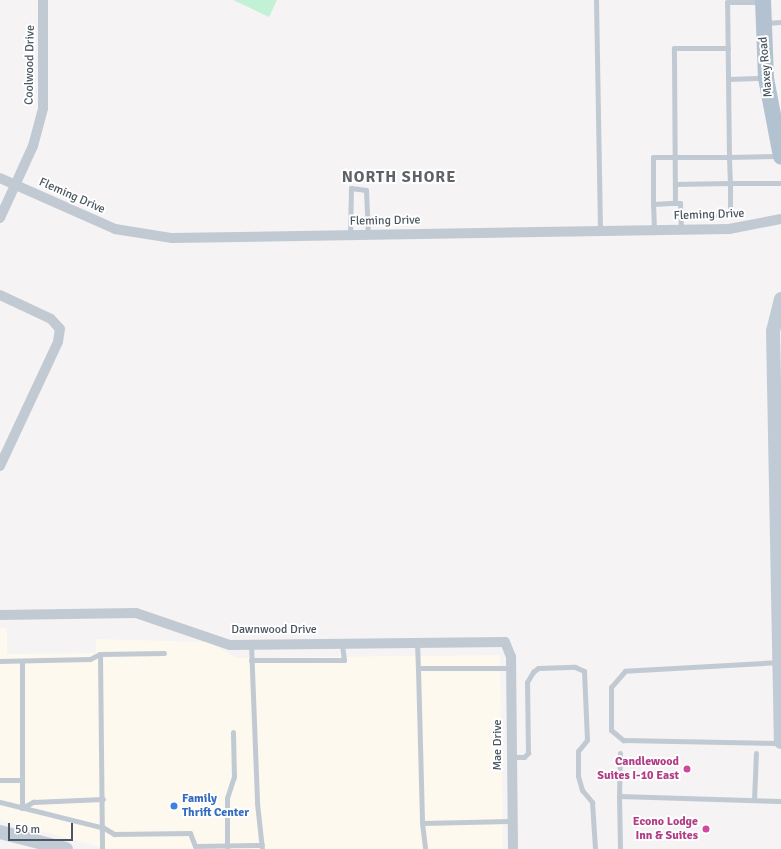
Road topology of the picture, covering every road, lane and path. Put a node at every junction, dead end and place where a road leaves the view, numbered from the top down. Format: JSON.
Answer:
{"nodes":[{"id":1,"x":43,"y":0,"type":"edge"},
{"id":2,"x":596,"y":0,"type":"edge"},
{"id":3,"x":726,"y":1,"type":"edge"},
{"id":4,"x":763,"y":1,"type":"edge"},
{"id":5,"x":781,"y":22,"type":"edge"},
{"id":6,"x":763,"y":23,"type":"junction"},
{"id":7,"x":728,"y":48,"type":"junction"},
{"id":8,"x":766,"y":78,"type":"junction"},
{"id":9,"x":728,"y":79,"type":"junction"},
{"id":10,"x":777,"y":128,"type":"edge"},
{"id":11,"x":675,"y":157,"type":"junction"},
{"id":12,"x":729,"y":157,"type":"junction"},
{"id":13,"x":781,"y":157,"type":"edge"},
{"id":14,"x":0,"y":178,"type":"edge"},
{"id":15,"x":730,"y":183,"type":"junction"},
{"id":16,"x":781,"y":183,"type":"edge"},
{"id":17,"x":675,"y":184,"type":"junction"},
{"id":18,"x":15,"y":185,"type":"junction"},
{"id":19,"x":675,"y":203,"type":"junction"},
{"id":20,"x":653,"y":204,"type":"junction"},
{"id":21,"x":680,"y":215,"type":"junction"},
{"id":22,"x":0,"y":218,"type":"edge"},
{"id":23,"x":781,"y":219,"type":"edge"},
{"id":24,"x":681,"y":229,"type":"junction"},
{"id":25,"x":600,"y":230,"type":"junction"},
{"id":26,"x":654,"y":230,"type":"junction"},
{"id":27,"x":350,"y":235,"type":"junction"},
{"id":28,"x":368,"y":235,"type":"junction"},
{"id":29,"x":0,"y":295,"type":"edge"},
{"id":30,"x":781,"y":299,"type":"edge"},
{"id":31,"x":778,"y":447,"type":"edge"},
{"id":32,"x":0,"y":466,"type":"edge"},
{"id":33,"x":779,"y":576,"type":"edge"},
{"id":34,"x":0,"y":616,"type":"edge"},
{"id":35,"x":417,"y":641,"type":"junction"},
{"id":36,"x":505,"y":642,"type":"joint"},
{"id":37,"x":342,"y":643,"type":"junction"},
{"id":38,"x":251,"y":644,"type":"junction"},
{"id":39,"x":164,"y":653,"type":"dead end"},
{"id":40,"x":100,"y":654,"type":"junction"},
{"id":41,"x":0,"y":660,"type":"edge"},
{"id":42,"x":251,"y":660,"type":"junction"},
{"id":43,"x":22,"y":661,"type":"junction"},
{"id":44,"x":780,"y":662,"type":"junction"},
{"id":45,"x":418,"y":668,"type":"junction"},
{"id":46,"x":511,"y":668,"type":"junction"},
{"id":47,"x":233,"y":732,"type":"dead end"},
{"id":48,"x":781,"y":742,"type":"edge"},
{"id":49,"x":620,"y":753,"type":"dead end"},
{"id":50,"x":756,"y":753,"type":"dead end"},
{"id":51,"x":511,"y":757,"type":"junction"},
{"id":52,"x":0,"y":780,"type":"edge"},
{"id":53,"x":22,"y":780,"type":"junction"},
{"id":54,"x":619,"y":796,"type":"junction"},
{"id":55,"x":103,"y":799,"type":"junction"},
{"id":56,"x":754,"y":800,"type":"junction"},
{"id":57,"x":781,"y":801,"type":"edge"},
{"id":58,"x":0,"y":802,"type":"edge"},
{"id":59,"x":22,"y":808,"type":"junction"},
{"id":60,"x":512,"y":821,"type":"junction"},
{"id":61,"x":422,"y":823,"type":"junction"},
{"id":62,"x":104,"y":828,"type":"junction"},
{"id":63,"x":0,"y":832,"type":"edge"},
{"id":64,"x":262,"y":847,"type":"edge"},
{"id":65,"x":227,"y":848,"type":"edge"},
{"id":66,"x":66,"y":849,"type":"edge"},
{"id":67,"x":102,"y":849,"type":"edge"},
{"id":68,"x":425,"y":849,"type":"edge"},
{"id":69,"x":513,"y":849,"type":"edge"},
{"id":70,"x":595,"y":849,"type":"edge"},
{"id":71,"x":620,"y":849,"type":"edge"}],
"edges":[{"from":1,"to":18,"type":"street","name":"Coolwood Drive"},
{"from":2,"to":25,"type":"lane"},
{"from":3,"to":4,"type":"lane"},
{"from":3,"to":7,"type":"lane"},
{"from":4,"to":6,"type":"main road","name":"Maxey Road"},
{"from":5,"to":6,"type":"lane"},
{"from":6,"to":8,"type":"main road","name":"Maxey Road"},
{"from":7,"to":9,"type":"lane"},
{"from":7,"to":11,"type":"lane"},
{"from":8,"to":9,"type":"lane"},
{"from":8,"to":10,"type":"main road","name":"Maxey Road"},
{"from":9,"to":12,"type":"lane"},
{"from":10,"to":13,"type":"main road","name":"Maxey Road"},
{"from":11,"to":12,"type":"lane"},
{"from":11,"to":17,"type":"lane"},
{"from":11,"to":20,"type":"lane"},
{"from":12,"to":13,"type":"lane"},
{"from":12,"to":15,"type":"lane"},
{"from":14,"to":18,"type":"street","name":"Fleming Drive"},
{"from":15,"to":16,"type":"lane"},
{"from":15,"to":17,"type":"lane"},
{"from":15,"to":21,"type":"lane"},
{"from":17,"to":19,"type":"lane"},
{"from":18,"to":22,"type":"street","name":"Coolwood Drive"},
{"from":18,"to":27,"type":"street","name":"Fleming Drive"},
{"from":19,"to":20,"type":"lane"},
{"from":19,"to":21,"type":"lane"},
{"from":20,"to":26,"type":"lane"},
{"from":21,"to":24,"type":"lane"},
{"from":23,"to":24,"type":"street","name":"Fleming Drive"},
{"from":24,"to":26,"type":"street","name":"Fleming Drive"},
{"from":25,"to":26,"type":"street","name":"Fleming Drive"},
{"from":25,"to":28,"type":"street","name":"Fleming Drive"},
{"from":27,"to":28,"type":"street","name":"Fleming Drive"},
{"from":27,"to":28,"type":"lane"},
{"from":29,"to":32,"type":"street"},
{"from":30,"to":31,"type":"street"},
{"from":31,"to":33,"type":"street"},
{"from":33,"to":44,"type":"street"},
{"from":34,"to":38,"type":"street","name":"Dawnwood Drive"},
{"from":35,"to":36,"type":"street","name":"Dawnwood Drive"},
{"from":35,"to":37,"type":"street","name":"Dawnwood Drive"},
{"from":35,"to":45,"type":"lane"},
{"from":36,"to":46,"type":"street","name":"Mae Drive"},
{"from":37,"to":38,"type":"street","name":"Dawnwood Drive"},
{"from":37,"to":42,"type":"lane"},
{"from":38,"to":42,"type":"lane"},
{"from":39,"to":40,"type":"lane"},
{"from":40,"to":43,"type":"lane"},
{"from":40,"to":55,"type":"lane"},
{"from":41,"to":43,"type":"lane"},
{"from":42,"to":64,"type":"lane"},
{"from":43,"to":53,"type":"lane"},
{"from":44,"to":48,"type":"street"},
{"from":44,"to":48,"type":"lane"},
{"from":45,"to":46,"type":"lane"},
{"from":45,"to":61,"type":"lane"},
{"from":46,"to":51,"type":"street","name":"Mae Drive"},
{"from":47,"to":65,"type":"lane"},
{"from":49,"to":54,"type":"lane"},
{"from":50,"to":56,"type":"lane"},
{"from":51,"to":60,"type":"street","name":"Mae Drive"},
{"from":51,"to":70,"type":"lane"},
{"from":52,"to":53,"type":"lane"},
{"from":53,"to":59,"type":"lane"},
{"from":54,"to":56,"type":"lane"},
{"from":54,"to":71,"type":"lane"},
{"from":55,"to":59,"type":"lane"},
{"from":55,"to":62,"type":"lane"},
{"from":56,"to":57,"type":"lane"},
{"from":58,"to":59,"type":"lane"},
{"from":59,"to":62,"type":"lane"},
{"from":60,"to":61,"type":"lane"},
{"from":60,"to":69,"type":"street","name":"Mae Drive"},
{"from":61,"to":68,"type":"lane"},
{"from":62,"to":65,"type":"lane"},
{"from":62,"to":67,"type":"lane"},
{"from":63,"to":66,"type":"street"},
{"from":64,"to":65,"type":"lane"}]}
